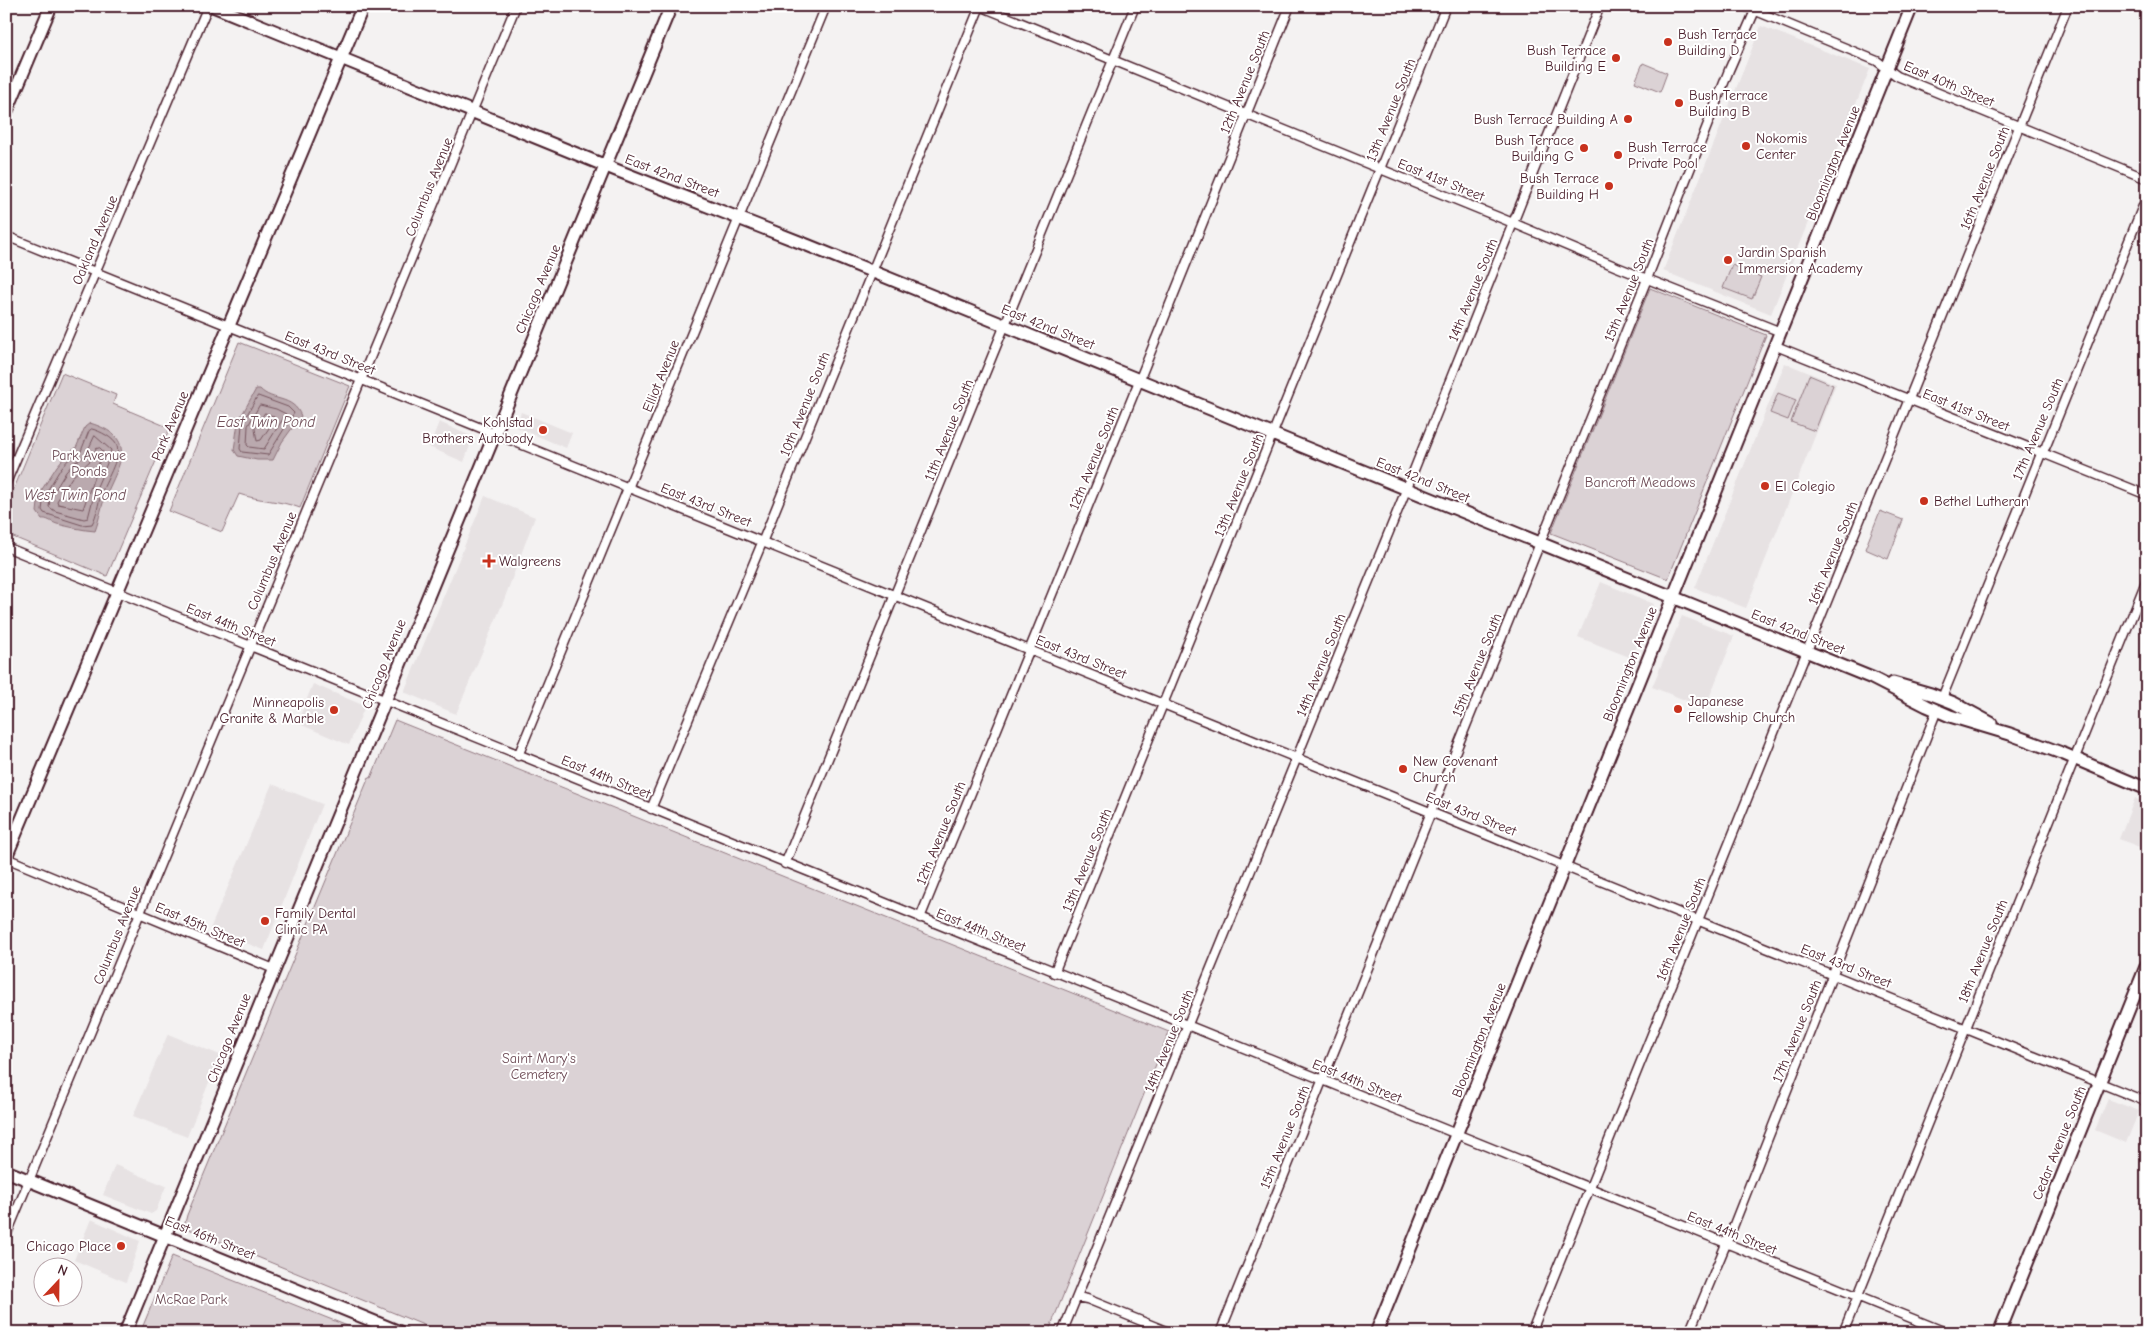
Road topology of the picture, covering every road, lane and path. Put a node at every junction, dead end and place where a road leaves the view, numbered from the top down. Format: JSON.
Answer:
{"nodes":[{"id":1,"x":51,"y":6,"type":"edge"},
{"id":2,"x":208,"y":6,"type":"edge"},
{"id":3,"x":213,"y":6,"type":"edge"},
{"id":4,"x":363,"y":6,"type":"edge"},
{"id":5,"x":516,"y":6,"type":"edge"},
{"id":6,"x":671,"y":6,"type":"edge"},
{"id":7,"x":826,"y":6,"type":"edge"},
{"id":8,"x":980,"y":6,"type":"edge"},
{"id":9,"x":1135,"y":6,"type":"edge"},
{"id":10,"x":1290,"y":6,"type":"edge"},
{"id":11,"x":1446,"y":6,"type":"edge"},
{"id":12,"x":1600,"y":6,"type":"edge"},
{"id":13,"x":1744,"y":6,"type":"edge"},
{"id":14,"x":1912,"y":6,"type":"edge"},
{"id":15,"x":2068,"y":6,"type":"edge"},
{"id":16,"x":1756,"y":8,"type":"edge"},
{"id":17,"x":342,"y":57,"type":"junction"},
{"id":18,"x":1113,"y":62,"type":"junction"},
{"id":19,"x":1887,"y":69,"type":"junction"},
{"id":20,"x":474,"y":111,"type":"junction"},
{"id":21,"x":6,"y":113,"type":"edge"},
{"id":22,"x":1246,"y":115,"type":"junction"},
{"id":23,"x":2019,"y":127,"type":"junction"},
{"id":24,"x":606,"y":166,"type":"junction"},
{"id":25,"x":1380,"y":169,"type":"junction"},
{"id":26,"x":2147,"y":179,"type":"edge"},
{"id":27,"x":2147,"y":196,"type":"edge"},
{"id":28,"x":739,"y":218,"type":"junction"},
{"id":29,"x":1513,"y":223,"type":"junction"},
{"id":30,"x":6,"y":236,"type":"edge"},
{"id":31,"x":95,"y":271,"type":"junction"},
{"id":32,"x":872,"y":273,"type":"junction"},
{"id":33,"x":1647,"y":279,"type":"junction"},
{"id":34,"x":229,"y":325,"type":"junction"},
{"id":35,"x":1004,"y":326,"type":"junction"},
{"id":36,"x":1781,"y":332,"type":"junction"},
{"id":37,"x":1776,"y":346,"type":"junction"},
{"id":38,"x":363,"y":380,"type":"junction"},
{"id":39,"x":1139,"y":381,"type":"junction"},
{"id":40,"x":1909,"y":400,"type":"junction"},
{"id":41,"x":495,"y":433,"type":"junction"},
{"id":42,"x":1272,"y":435,"type":"junction"},
{"id":43,"x":2041,"y":454,"type":"junction"},
{"id":44,"x":6,"y":483,"type":"edge"},
{"id":45,"x":629,"y":487,"type":"junction"},
{"id":46,"x":1406,"y":490,"type":"junction"},
{"id":47,"x":2147,"y":495,"type":"edge"},
{"id":48,"x":763,"y":541,"type":"junction"},
{"id":49,"x":1540,"y":544,"type":"junction"},
{"id":50,"x":6,"y":548,"type":"edge"},
{"id":51,"x":2147,"y":578,"type":"edge"},
{"id":52,"x":116,"y":592,"type":"junction"},
{"id":53,"x":896,"y":596,"type":"junction"},
{"id":54,"x":1673,"y":598,"type":"junction"},
{"id":55,"x":250,"y":646,"type":"junction"},
{"id":56,"x":1029,"y":650,"type":"junction"},
{"id":57,"x":1806,"y":651,"type":"junction"},
{"id":58,"x":1872,"y":678,"type":"junction"},
{"id":59,"x":1942,"y":698,"type":"junction"},
{"id":60,"x":385,"y":701,"type":"junction"},
{"id":61,"x":1163,"y":704,"type":"junction"},
{"id":62,"x":1937,"y":710,"type":"junction"},
{"id":63,"x":2010,"y":734,"type":"junction"},
{"id":64,"x":518,"y":756,"type":"junction"},
{"id":65,"x":1297,"y":758,"type":"junction"},
{"id":66,"x":2076,"y":759,"type":"junction"},
{"id":67,"x":2147,"y":789,"type":"edge"},
{"id":68,"x":651,"y":809,"type":"junction"},
{"id":69,"x":1431,"y":812,"type":"junction"},
{"id":70,"x":6,"y":858,"type":"edge"},
{"id":71,"x":786,"y":864,"type":"junction"},
{"id":72,"x":1565,"y":866,"type":"junction"},
{"id":73,"x":140,"y":913,"type":"junction"},
{"id":74,"x":920,"y":918,"type":"junction"},
{"id":75,"x":1699,"y":921,"type":"junction"},
{"id":76,"x":2147,"y":964,"type":"edge"},
{"id":77,"x":274,"y":969,"type":"junction"},
{"id":78,"x":1054,"y":973,"type":"junction"},
{"id":79,"x":1833,"y":975,"type":"junction"},
{"id":80,"x":1188,"y":1027,"type":"junction"},
{"id":81,"x":1966,"y":1028,"type":"junction"},
{"id":82,"x":1322,"y":1081,"type":"junction"},
{"id":83,"x":2099,"y":1082,"type":"junction"},
{"id":84,"x":2147,"y":1102,"type":"edge"},
{"id":85,"x":1457,"y":1136,"type":"junction"},
{"id":86,"x":6,"y":1171,"type":"edge"},
{"id":87,"x":29,"y":1180,"type":"junction"},
{"id":88,"x":1589,"y":1188,"type":"junction"},
{"id":89,"x":6,"y":1236,"type":"edge"},
{"id":90,"x":164,"y":1236,"type":"junction"},
{"id":91,"x":1726,"y":1244,"type":"junction"},
{"id":92,"x":1077,"y":1297,"type":"junction"},
{"id":93,"x":1858,"y":1297,"type":"junction"},
{"id":94,"x":125,"y":1333,"type":"edge"},
{"id":95,"x":402,"y":1333,"type":"edge"},
{"id":96,"x":1062,"y":1333,"type":"edge"},
{"id":97,"x":1171,"y":1333,"type":"edge"},
{"id":98,"x":1220,"y":1333,"type":"edge"},
{"id":99,"x":1376,"y":1333,"type":"edge"},
{"id":100,"x":1531,"y":1333,"type":"edge"},
{"id":101,"x":1689,"y":1333,"type":"edge"},
{"id":102,"x":1843,"y":1333,"type":"edge"},
{"id":103,"x":1948,"y":1333,"type":"edge"},
{"id":104,"x":1999,"y":1333,"type":"edge"}],
"edges":[{"from":1,"to":21,"type":"street"},
{"from":2,"to":31,"type":"street","name":"Oakland Avenue"},
{"from":3,"to":17,"type":"street","name":"East 42nd Street"},
{"from":4,"to":17,"type":"street","name":"Park Avenue"},
{"from":5,"to":20,"type":"street","name":"Columbus Avenue"},
{"from":6,"to":24,"type":"street","name":"Chicago Avenue"},
{"from":7,"to":28,"type":"street","name":"Elliot Avenue"},
{"from":8,"to":18,"type":"street","name":"East 41st Street"},
{"from":8,"to":32,"type":"street","name":"10th Avenue South"},
{"from":9,"to":18,"type":"street","name":"11th Avenue South"},
{"from":10,"to":22,"type":"street","name":"12th Avenue South"},
{"from":11,"to":25,"type":"street","name":"13th Avenue South"},
{"from":12,"to":29,"type":"street","name":"14th Avenue South"},
{"from":13,"to":16,"type":"street","name":"East 40th Street"},
{"from":14,"to":19,"type":"street","name":"Bloomington Avenue"},
{"from":15,"to":23,"type":"street","name":"16th Avenue South"},
{"from":16,"to":19,"type":"street","name":"East 40th Street"},
{"from":16,"to":33,"type":"street","name":"15th Avenue South"},
{"from":17,"to":20,"type":"street","name":"East 42nd Street"},
{"from":17,"to":34,"type":"street","name":"Park Avenue"},
{"from":18,"to":22,"type":"street","name":"East 41st Street"},
{"from":18,"to":35,"type":"street","name":"11th Avenue South"},
{"from":19,"to":23,"type":"street","name":"East 40th Street"},
{"from":19,"to":36,"type":"street","name":"Bloomington Avenue"},
{"from":20,"to":24,"type":"street","name":"East 42nd Street"},
{"from":20,"to":38,"type":"street","name":"Columbus Avenue"},
{"from":22,"to":25,"type":"street","name":"East 41st Street"},
{"from":22,"to":39,"type":"street","name":"12th Avenue South"},
{"from":23,"to":26,"type":"street","name":"East 40th Street"},
{"from":23,"to":40,"type":"street","name":"16th Avenue South"},
{"from":24,"to":28,"type":"street","name":"East 42nd Street"},
{"from":24,"to":41,"type":"street","name":"Chicago Avenue"},
{"from":25,"to":29,"type":"street","name":"East 41st Street"},
{"from":25,"to":42,"type":"street","name":"13th Avenue South"},
{"from":27,"to":43,"type":"street","name":"17th Avenue South"},
{"from":28,"to":32,"type":"street","name":"East 42nd Street"},
{"from":28,"to":45,"type":"street","name":"Elliot Avenue"},
{"from":29,"to":33,"type":"street","name":"East 41st Street"},
{"from":29,"to":46,"type":"street","name":"14th Avenue South"},
{"from":30,"to":31,"type":"street","name":"East 43rd Street"},
{"from":31,"to":34,"type":"street","name":"East 43rd Street"},
{"from":31,"to":44,"type":"street","name":"Oakland Avenue"},
{"from":32,"to":35,"type":"street","name":"East 42nd Street"},
{"from":32,"to":48,"type":"street","name":"10th Avenue South"},
{"from":33,"to":36,"type":"street","name":"East 41st Street"},
{"from":33,"to":49,"type":"street","name":"15th Avenue South"},
{"from":34,"to":38,"type":"street","name":"East 43rd Street"},
{"from":34,"to":52,"type":"street","name":"Park Avenue"},
{"from":35,"to":39,"type":"street","name":"East 42nd Street"},
{"from":35,"to":53,"type":"street","name":"11th Avenue South"},
{"from":36,"to":37,"type":"street","name":"Bloomington Avenue"},
{"from":37,"to":40,"type":"street","name":"East 41st Street"},
{"from":37,"to":54,"type":"street","name":"Bloomington Avenue"},
{"from":38,"to":41,"type":"street","name":"East 43rd Street"},
{"from":38,"to":55,"type":"street","name":"Columbus Avenue"},
{"from":39,"to":42,"type":"street","name":"East 42nd Street"},
{"from":39,"to":56,"type":"street","name":"12th Avenue South"},
{"from":40,"to":43,"type":"street","name":"East 41st Street"},
{"from":40,"to":57,"type":"street","name":"16th Avenue South"},
{"from":41,"to":45,"type":"street","name":"East 43rd Street"},
{"from":41,"to":60,"type":"street","name":"Chicago Avenue"},
{"from":42,"to":46,"type":"street","name":"East 42nd Street"},
{"from":42,"to":61,"type":"street","name":"13th Avenue South"},
{"from":43,"to":47,"type":"street","name":"East 41st Street"},
{"from":43,"to":59,"type":"street","name":"17th Avenue South"},
{"from":45,"to":48,"type":"street","name":"East 43rd Street"},
{"from":45,"to":64,"type":"street","name":"Elliot Avenue"},
{"from":46,"to":49,"type":"street","name":"East 42nd Street"},
{"from":46,"to":65,"type":"street","name":"14th Avenue South"},
{"from":48,"to":53,"type":"street","name":"East 43rd Street"},
{"from":48,"to":68,"type":"street","name":"10th Avenue South"},
{"from":49,"to":54,"type":"street","name":"East 42nd Street"},
{"from":49,"to":69,"type":"street","name":"15th Avenue South"},
{"from":50,"to":52,"type":"street","name":"East 44th Street"},
{"from":51,"to":66,"type":"street","name":"18th Avenue South"},
{"from":52,"to":55,"type":"street","name":"East 44th Street"},
{"from":52,"to":70,"type":"street","name":"Park Avenue"},
{"from":53,"to":56,"type":"street","name":"East 43rd Street"},
{"from":53,"to":71,"type":"street","name":"11th Avenue South"},
{"from":54,"to":57,"type":"street","name":"East 42nd Street"},
{"from":54,"to":72,"type":"street","name":"Bloomington Avenue"},
{"from":55,"to":60,"type":"street","name":"East 44th Street"},
{"from":55,"to":73,"type":"street","name":"Columbus Avenue"},
{"from":56,"to":61,"type":"street","name":"East 43rd Street"},
{"from":56,"to":74,"type":"street","name":"12th Avenue South"},
{"from":57,"to":58,"type":"street","name":"East 42nd Street"},
{"from":57,"to":75,"type":"street","name":"16th Avenue South"},
{"from":58,"to":59,"type":"street","name":"East 42nd Street"},
{"from":58,"to":62,"type":"street","name":"East 42nd Street"},
{"from":59,"to":63,"type":"street","name":"East 42nd Street"},
{"from":60,"to":64,"type":"street","name":"East 44th Street"},
{"from":60,"to":77,"type":"street","name":"Chicago Avenue"},
{"from":61,"to":65,"type":"street","name":"East 43rd Street"},
{"from":61,"to":78,"type":"street","name":"13th Avenue South"},
{"from":62,"to":63,"type":"street","name":"East 42nd Street"},
{"from":62,"to":79,"type":"street","name":"17th Avenue South"},
{"from":63,"to":66,"type":"street","name":"East 42nd Street"},
{"from":64,"to":68,"type":"street","name":"East 44th Street"},
{"from":65,"to":69,"type":"street","name":"East 43rd Street"},
{"from":65,"to":80,"type":"street","name":"14th Avenue South"},
{"from":66,"to":67,"type":"street","name":"East 42nd Street"},
{"from":66,"to":81,"type":"street","name":"18th Avenue South"},
{"from":68,"to":71,"type":"street","name":"East 44th Street"},
{"from":69,"to":72,"type":"street","name":"East 43rd Street"},
{"from":69,"to":82,"type":"street","name":"15th Avenue South"},
{"from":70,"to":73,"type":"street","name":"East 45th Street"},
{"from":71,"to":74,"type":"street","name":"East 44th Street"},
{"from":72,"to":75,"type":"street","name":"East 43rd Street"},
{"from":72,"to":85,"type":"street","name":"Bloomington Avenue"},
{"from":73,"to":77,"type":"street","name":"East 45th Street"},
{"from":73,"to":87,"type":"street","name":"Columbus Avenue"},
{"from":74,"to":78,"type":"street","name":"East 44th Street"},
{"from":75,"to":79,"type":"street","name":"East 43rd Street"},
{"from":75,"to":88,"type":"street","name":"16th Avenue South"},
{"from":76,"to":83,"type":"street","name":"Cedar Avenue South"},
{"from":77,"to":90,"type":"street","name":"Chicago Avenue"},
{"from":78,"to":80,"type":"street","name":"East 44th Street"},
{"from":79,"to":81,"type":"street","name":"East 43rd Street"},
{"from":79,"to":91,"type":"street","name":"17th Avenue South"},
{"from":80,"to":82,"type":"street","name":"East 44th Street"},
{"from":80,"to":92,"type":"street","name":"14th Avenue South"},
{"from":81,"to":83,"type":"street","name":"East 43rd Street"},
{"from":81,"to":93,"type":"street","name":"18th Avenue South"},
{"from":82,"to":85,"type":"street","name":"East 44th Street"},
{"from":82,"to":98,"type":"street","name":"15th Avenue South"},
{"from":83,"to":84,"type":"street","name":"East 43rd Street"},
{"from":83,"to":104,"type":"street","name":"Cedar Avenue South"},
{"from":85,"to":88,"type":"street","name":"East 44th Street"},
{"from":85,"to":99,"type":"street","name":"Bloomington Avenue"},
{"from":86,"to":87,"type":"street","name":"East 46th Street"},
{"from":87,"to":89,"type":"street","name":"Columbus Avenue"},
{"from":87,"to":90,"type":"street","name":"East 46th Street"},
{"from":88,"to":91,"type":"street","name":"East 44th Street"},
{"from":88,"to":100,"type":"street","name":"16th Avenue South"},
{"from":90,"to":94,"type":"street","name":"Chicago Avenue"},
{"from":90,"to":95,"type":"street","name":"East 46th Street"},
{"from":91,"to":93,"type":"street","name":"East 44th Street"},
{"from":91,"to":101,"type":"street","name":"17th Avenue South"},
{"from":92,"to":96,"type":"street","name":"14th Avenue South"},
{"from":92,"to":97,"type":"street"},
{"from":93,"to":102,"type":"street","name":"18th Avenue South"},
{"from":93,"to":103,"type":"street","name":"East 44th Street"}]}
